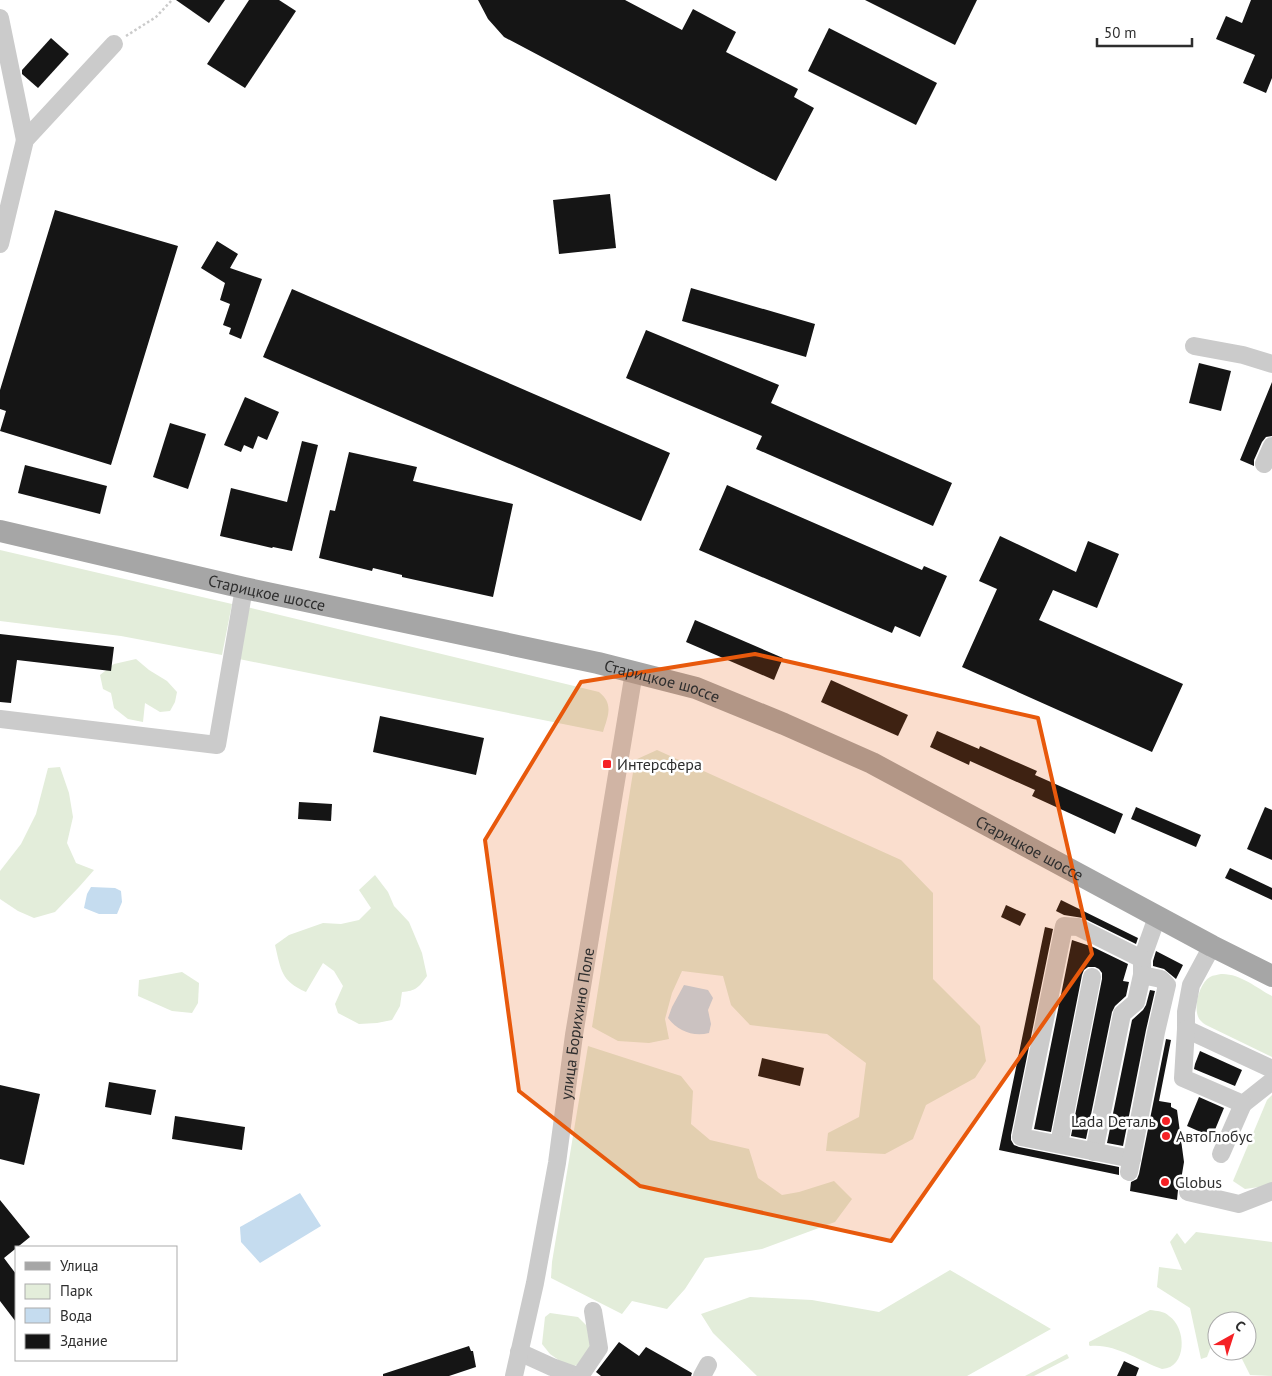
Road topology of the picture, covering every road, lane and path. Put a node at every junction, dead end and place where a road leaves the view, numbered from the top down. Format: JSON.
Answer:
{"nodes":[{"id":1,"x":172,"y":0,"type":"edge"},
{"id":2,"x":0,"y":18,"type":"edge"},
{"id":3,"x":114,"y":44,"type":"joint"},
{"id":4,"x":25,"y":140,"type":"junction"},
{"id":5,"x":0,"y":244,"type":"edge"},
{"id":6,"x":1194,"y":346,"type":"dead end"},
{"id":7,"x":1272,"y":364,"type":"edge"},
{"id":8,"x":1272,"y":446,"type":"edge"},
{"id":9,"x":1264,"y":464,"type":"dead end"},
{"id":10,"x":0,"y":531,"type":"edge"},
{"id":11,"x":244,"y":588,"type":"junction"},
{"id":12,"x":634,"y":672,"type":"junction"},
{"id":13,"x":0,"y":719,"type":"edge"},
{"id":14,"x":1157,"y":917,"type":"junction"},
{"id":15,"x":1212,"y":946,"type":"junction"},
{"id":16,"x":1142,"y":967,"type":"junction"},
{"id":17,"x":1272,"y":976,"type":"edge"},
{"id":18,"x":1092,"y":977,"type":"dead end"},
{"id":19,"x":1186,"y":1029,"type":"junction"},
{"id":20,"x":1272,"y":1069,"type":"edge"},
{"id":21,"x":1272,"y":1081,"type":"edge"},
{"id":22,"x":1243,"y":1104,"type":"junction"},
{"id":23,"x":1059,"y":1144,"type":"junction"},
{"id":24,"x":1094,"y":1152,"type":"junction"},
{"id":25,"x":1221,"y":1154,"type":"dead end"},
{"id":26,"x":1272,"y":1191,"type":"edge"},
{"id":27,"x":1188,"y":1192,"type":"dead end"},
{"id":28,"x":593,"y":1311,"type":"dead end"},
{"id":29,"x":519,"y":1352,"type":"junction"},
{"id":30,"x":514,"y":1376,"type":"edge"},
{"id":31,"x":576,"y":1376,"type":"edge"},
{"id":32,"x":580,"y":1376,"type":"edge"}],
"edges":[{"from":1,"to":3,"type":"path"},
{"from":2,"to":4,"type":"street"},
{"from":3,"to":4,"type":"street"},
{"from":4,"to":5,"type":"street"},
{"from":6,"to":7,"type":"street"},
{"from":8,"to":9,"type":"street"},
{"from":10,"to":11,"type":"main road","name":"Старицкое шоссе"},
{"from":11,"to":12,"type":"main road","name":"Старицкое шоссе"},
{"from":11,"to":13,"type":"street"},
{"from":12,"to":14,"type":"main road","name":"Старицкое шоссе"},
{"from":12,"to":29,"type":"street","name":"улица Борихино Поле"},
{"from":14,"to":15,"type":"main road","name":"Старицкое шоссе"},
{"from":14,"to":16,"type":"street"},
{"from":15,"to":17,"type":"main road","name":"Старицкое шоссе"},
{"from":15,"to":19,"type":"street"},
{"from":16,"to":23,"type":"street"},
{"from":16,"to":24,"type":"street"},
{"from":16,"to":24,"type":"street"},
{"from":18,"to":23,"type":"street"},
{"from":19,"to":20,"type":"street"},
{"from":19,"to":22,"type":"street"},
{"from":21,"to":22,"type":"street"},
{"from":22,"to":25,"type":"street"},
{"from":23,"to":24,"type":"street"},
{"from":26,"to":27,"type":"street"},
{"from":28,"to":32,"type":"street"},
{"from":29,"to":30,"type":"street","name":"улица Борихино Поле"},
{"from":29,"to":31,"type":"street"}]}
